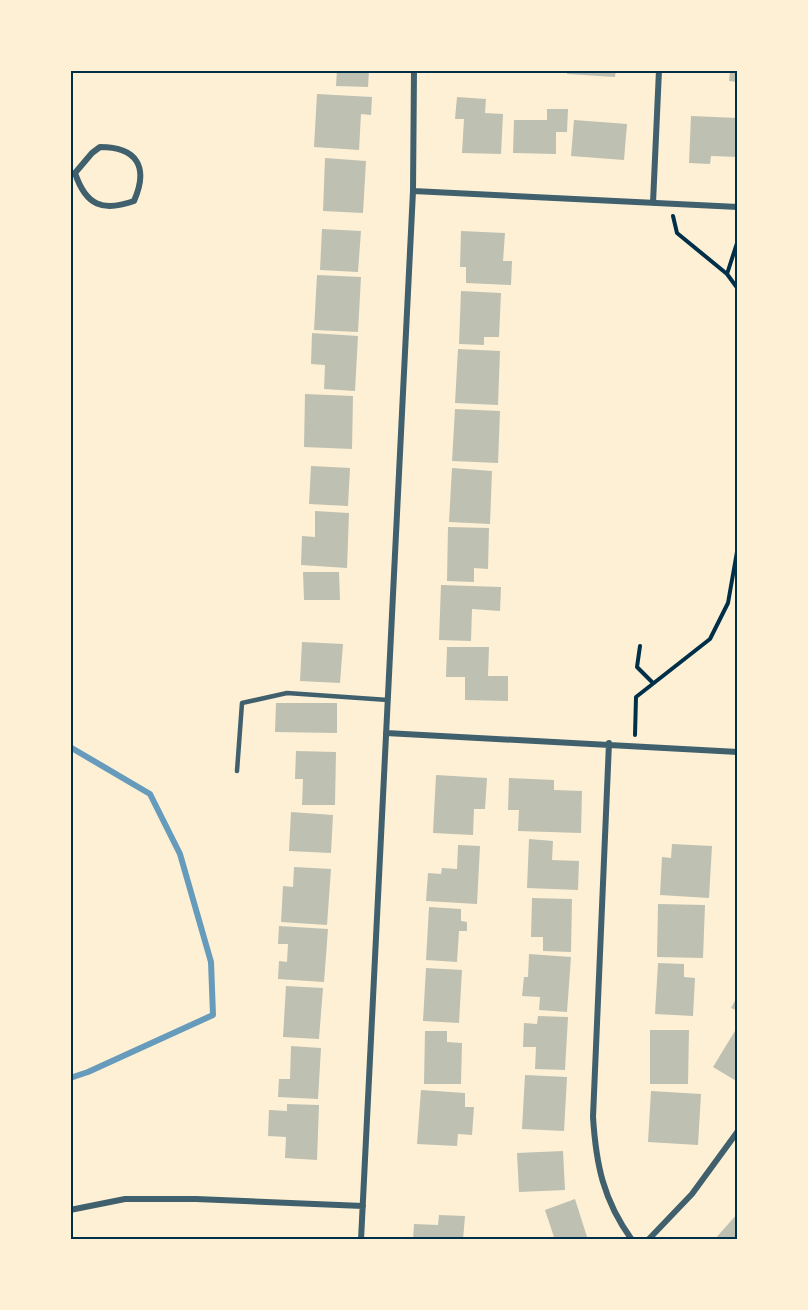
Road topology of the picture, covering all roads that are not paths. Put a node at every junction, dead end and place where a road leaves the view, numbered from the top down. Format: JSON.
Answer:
{"nodes":[{"id":1,"x":414,"y":70,"type":"edge"},
{"id":2,"x":659,"y":70,"type":"edge"},
{"id":3,"x":73,"y":173,"type":"edge"},
{"id":4,"x":413,"y":191,"type":"junction"},
{"id":5,"x":653,"y":203,"type":"junction"},
{"id":6,"x":738,"y":207,"type":"edge"},
{"id":7,"x":388,"y":700,"type":"junction"},
{"id":8,"x":386,"y":733,"type":"junction"},
{"id":9,"x":609,"y":743,"type":"junction"},
{"id":10,"x":738,"y":752,"type":"edge"},
{"id":11,"x":237,"y":771,"type":"dead end"},
{"id":12,"x":738,"y":1131,"type":"edge"},
{"id":13,"x":363,"y":1206,"type":"junction"},
{"id":14,"x":70,"y":1210,"type":"edge"},
{"id":15,"x":361,"y":1239,"type":"edge"},
{"id":16,"x":632,"y":1239,"type":"edge"},
{"id":17,"x":648,"y":1239,"type":"edge"}],
"edges":[{"from":1,"to":4,"type":"street"},
{"from":2,"to":5,"type":"street"},
{"from":3,"to":3,"type":"street"},
{"from":4,"to":5,"type":"street"},
{"from":4,"to":7,"type":"street"},
{"from":5,"to":6,"type":"street"},
{"from":7,"to":8,"type":"street"},
{"from":7,"to":11,"type":"lane"},
{"from":8,"to":9,"type":"street"},
{"from":8,"to":13,"type":"street"},
{"from":9,"to":10,"type":"street"},
{"from":9,"to":16,"type":"street"},
{"from":12,"to":17,"type":"street"},
{"from":13,"to":14,"type":"street"},
{"from":13,"to":15,"type":"street"}]}
